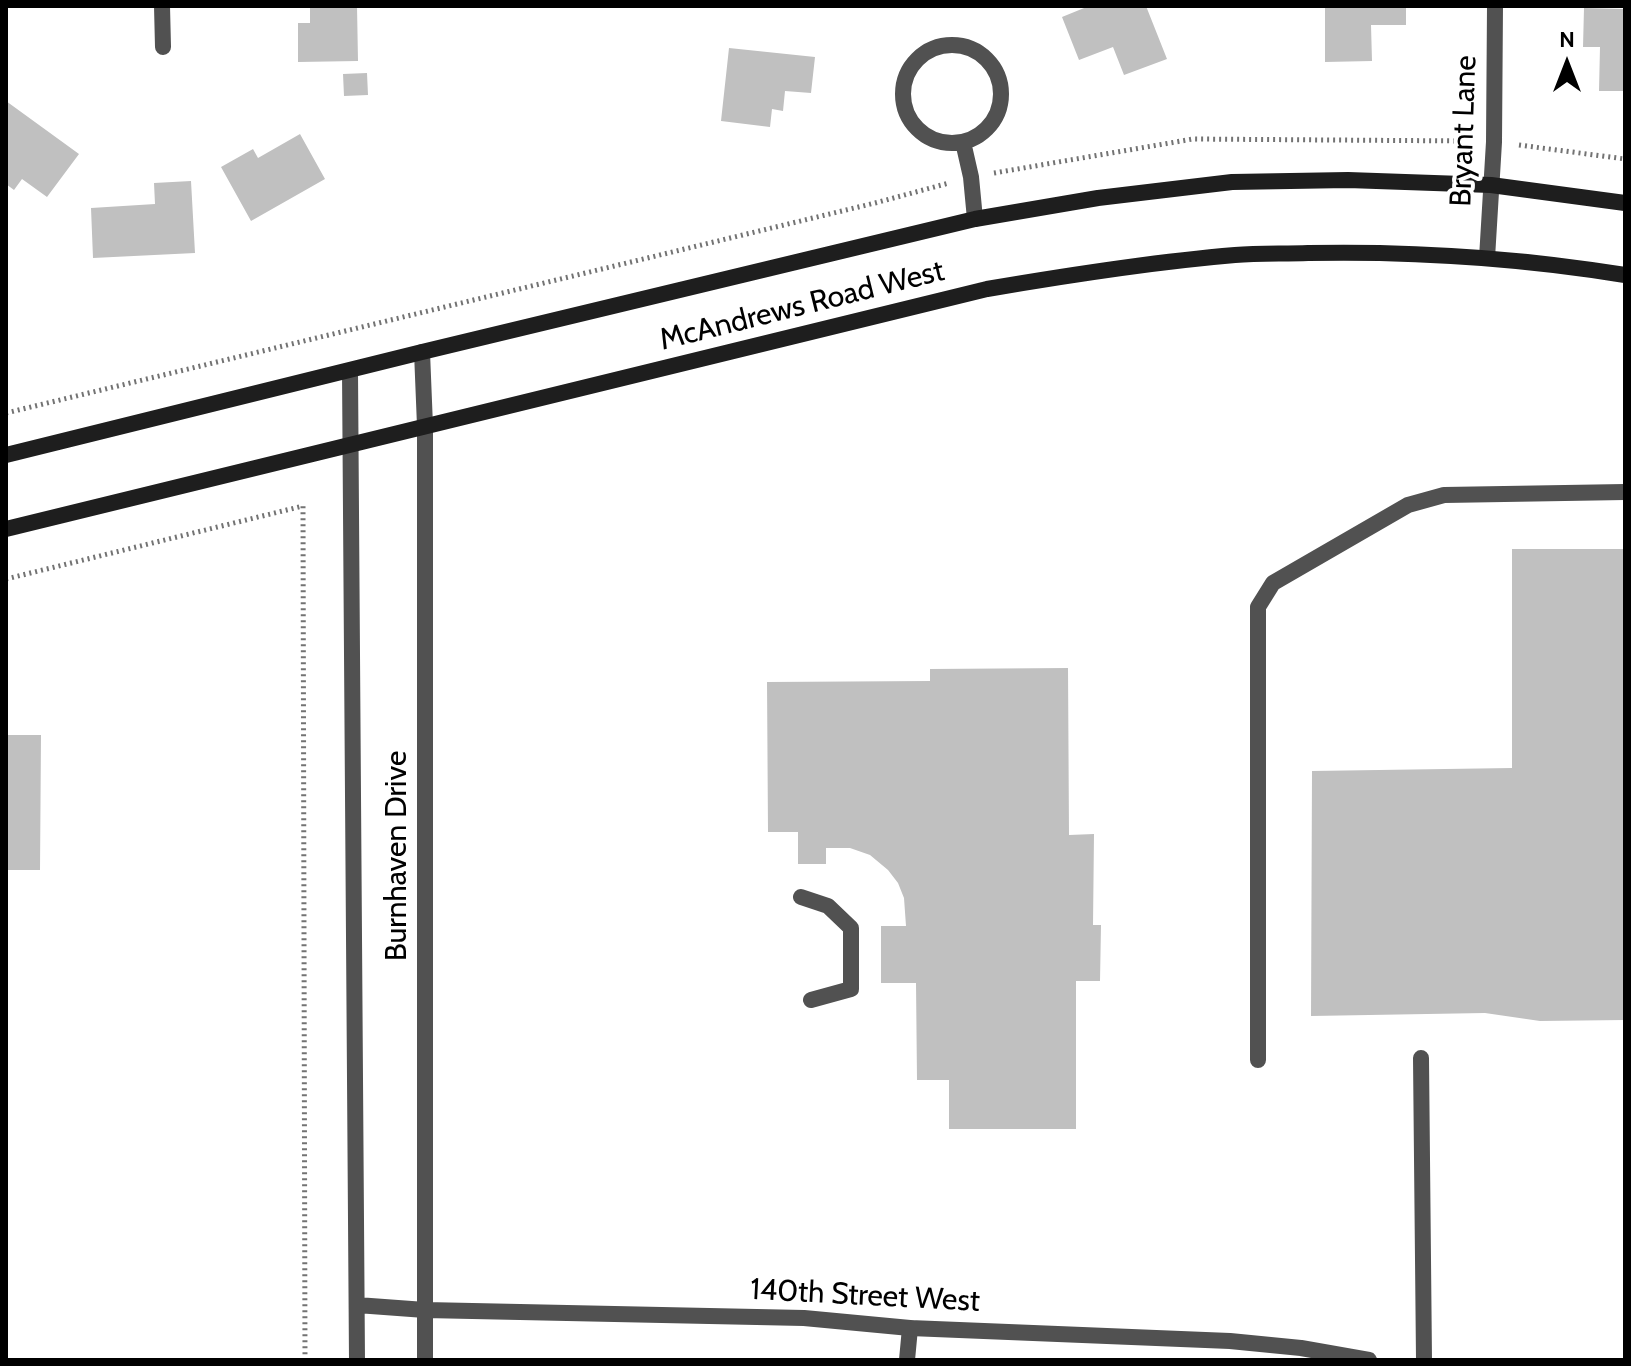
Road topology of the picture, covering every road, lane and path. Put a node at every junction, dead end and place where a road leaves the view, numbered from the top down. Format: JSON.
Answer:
{"nodes":[{"id":1,"x":162,"y":6,"type":"edge"},
{"id":2,"x":1495,"y":6,"type":"edge"},
{"id":3,"x":163,"y":47,"type":"dead end"},
{"id":4,"x":963,"y":142,"type":"junction"},
{"id":5,"x":1491,"y":185,"type":"junction"},
{"id":6,"x":1625,"y":203,"type":"edge"},
{"id":7,"x":975,"y":219,"type":"junction"},
{"id":8,"x":1487,"y":258,"type":"junction"},
{"id":9,"x":1625,"y":275,"type":"edge"},
{"id":10,"x":422,"y":352,"type":"junction"},
{"id":11,"x":350,"y":371,"type":"junction"},
{"id":12,"x":425,"y":426,"type":"junction"},
{"id":13,"x":350,"y":445,"type":"junction"},
{"id":14,"x":6,"y":455,"type":"edge"},
{"id":15,"x":1625,"y":492,"type":"edge"},
{"id":16,"x":6,"y":529,"type":"edge"},
{"id":17,"x":6,"y":579,"type":"edge"},
{"id":18,"x":801,"y":897,"type":"dead end"},
{"id":19,"x":811,"y":1000,"type":"dead end"},
{"id":20,"x":1421,"y":1058,"type":"dead end"},
{"id":21,"x":1258,"y":1060,"type":"dead end"},
{"id":22,"x":357,"y":1305,"type":"junction"},
{"id":23,"x":425,"y":1310,"type":"junction"},
{"id":24,"x":910,"y":1328,"type":"junction"},
{"id":25,"x":305,"y":1360,"type":"edge"},
{"id":26,"x":357,"y":1360,"type":"edge"},
{"id":27,"x":425,"y":1360,"type":"edge"},
{"id":28,"x":907,"y":1360,"type":"edge"},
{"id":29,"x":1369,"y":1360,"type":"edge"},
{"id":30,"x":1424,"y":1360,"type":"edge"}],
"edges":[{"from":1,"to":3,"type":"street"},
{"from":2,"to":5,"type":"street","name":"Bryant Lane"},
{"from":4,"to":4,"type":"street"},
{"from":4,"to":7,"type":"street"},
{"from":5,"to":6,"type":"main road","name":"McAndrews Road West"},
{"from":5,"to":7,"type":"main road","name":"McAndrews Road West"},
{"from":5,"to":8,"type":"street","name":"Bryant Lane"},
{"from":7,"to":10,"type":"main road","name":"McAndrews Road West"},
{"from":8,"to":9,"type":"main road","name":"McAndrews Road West"},
{"from":8,"to":12,"type":"main road","name":"McAndrews Road West"},
{"from":10,"to":11,"type":"main road","name":"McAndrews Road West"},
{"from":10,"to":12,"type":"street","name":"Burnhaven Drive"},
{"from":11,"to":13,"type":"street","name":"Burnhaven Drive"},
{"from":11,"to":14,"type":"main road","name":"McAndrews Road West"},
{"from":12,"to":13,"type":"main road","name":"McAndrews Road West"},
{"from":12,"to":23,"type":"street","name":"Burnhaven Drive"},
{"from":13,"to":16,"type":"main road","name":"McAndrews Road West"},
{"from":13,"to":22,"type":"street","name":"Burnhaven Drive"},
{"from":15,"to":21,"type":"street"},
{"from":17,"to":25,"type":"path"},
{"from":18,"to":19,"type":"street"},
{"from":20,"to":30,"type":"street"},
{"from":22,"to":23,"type":"street","name":"140th Street West"},
{"from":22,"to":26,"type":"street","name":"Burnhaven Drive"},
{"from":23,"to":24,"type":"street","name":"140th Street West"},
{"from":23,"to":27,"type":"street","name":"Burnhaven Drive"},
{"from":24,"to":28,"type":"street"},
{"from":24,"to":29,"type":"street","name":"140th Street West"}]}
